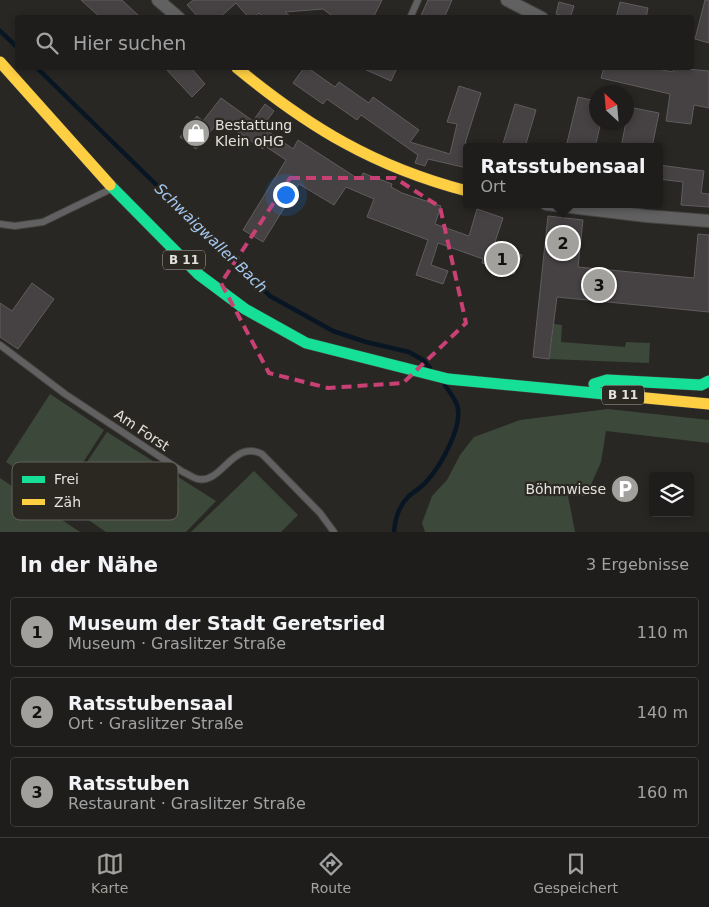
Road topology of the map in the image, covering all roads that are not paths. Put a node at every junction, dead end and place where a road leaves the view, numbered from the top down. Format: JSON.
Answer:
{"nodes":[{"id":1,"x":418,"y":0,"type":"edge"},
{"id":2,"x":507,"y":0,"type":"edge"},
{"id":3,"x":162,"y":1,"type":"edge"},
{"id":4,"x":176,"y":15,"type":"edge"},
{"id":5,"x":411,"y":15,"type":"edge"},
{"id":6,"x":536,"y":15,"type":"edge"},
{"id":7,"x":0,"y":62,"type":"edge"},
{"id":8,"x":239,"y":70,"type":"edge"},
{"id":9,"x":113,"y":188,"type":"junction"},
{"id":10,"x":463,"y":190,"type":"edge"},
{"id":11,"x":579,"y":208,"type":"edge"},
{"id":12,"x":709,"y":221,"type":"edge"},
{"id":13,"x":0,"y":224,"type":"edge"},
{"id":14,"x":0,"y":345,"type":"edge"},
{"id":15,"x":709,"y":381,"type":"edge"},
{"id":16,"x":573,"y":390,"type":"junction"},
{"id":17,"x":709,"y":404,"type":"edge"},
{"id":18,"x":168,"y":462,"type":"edge"},
{"id":19,"x":178,"y":469,"type":"edge"},
{"id":20,"x":334,"y":532,"type":"edge"}],
"edges":[{"from":1,"to":5,"type":"lane"},
{"from":2,"to":6,"type":"street"},
{"from":3,"to":4,"type":"street"},
{"from":7,"to":9,"type":"main road","number":"B 11"},
{"from":8,"to":10,"type":"main road"},
{"from":9,"to":13,"type":"lane"},
{"from":9,"to":16,"type":"main road","number":"B 11"},
{"from":11,"to":12,"type":"street"},
{"from":14,"to":18,"type":"lane","name":"Am Forst"},
{"from":15,"to":16,"type":"main road"},
{"from":16,"to":17,"type":"main road","number":"B 11"},
{"from":19,"to":20,"type":"lane","name":"Am Forst"}]}
